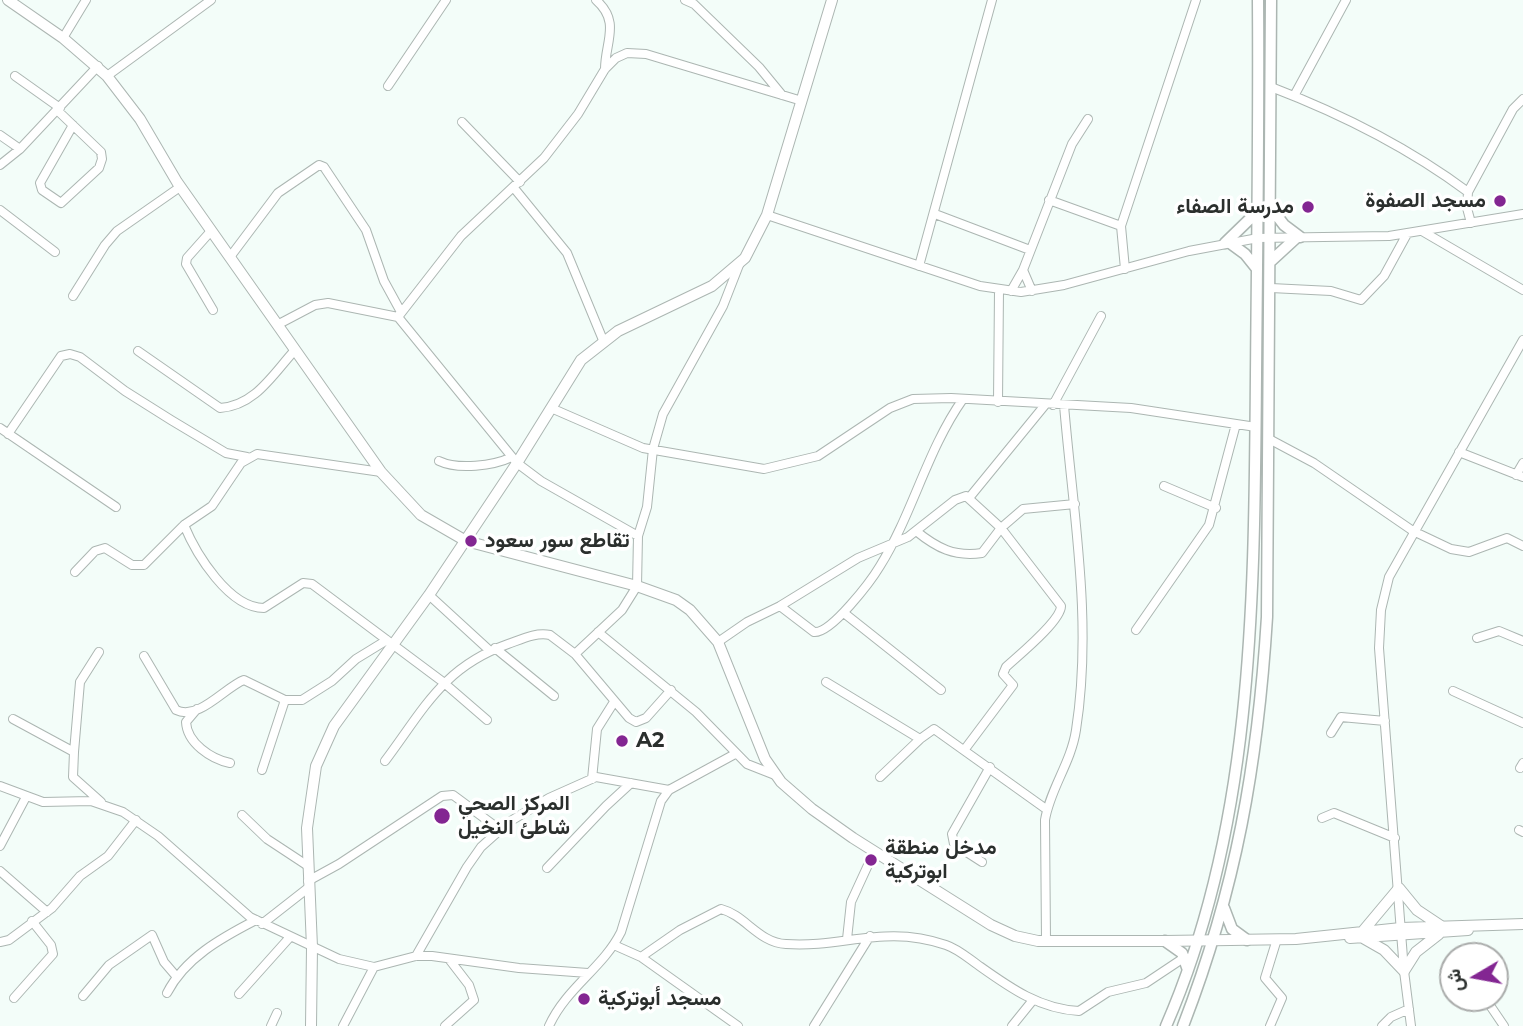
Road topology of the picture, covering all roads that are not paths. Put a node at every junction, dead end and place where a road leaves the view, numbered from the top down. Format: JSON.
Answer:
{"nodes":[{"id":1,"x":8,"y":0,"type":"edge"},
{"id":2,"x":86,"y":0,"type":"edge"},
{"id":3,"x":211,"y":0,"type":"edge"},
{"id":4,"x":446,"y":0,"type":"edge"},
{"id":5,"x":596,"y":0,"type":"edge"},
{"id":6,"x":685,"y":0,"type":"edge"},
{"id":7,"x":832,"y":0,"type":"edge"},
{"id":8,"x":992,"y":0,"type":"edge"},
{"id":9,"x":1196,"y":0,"type":"edge"},
{"id":10,"x":1258,"y":0,"type":"edge"},
{"id":11,"x":1271,"y":0,"type":"edge"},
{"id":12,"x":1346,"y":0,"type":"edge"},
{"id":13,"x":64,"y":38,"type":"junction"},
{"id":14,"x":98,"y":66,"type":"junction"},
{"id":15,"x":605,"y":69,"type":"junction"},
{"id":16,"x":15,"y":76,"type":"dead end"},
{"id":17,"x":107,"y":76,"type":"junction"},
{"id":18,"x":388,"y":86,"type":"dead end"},
{"id":19,"x":1271,"y":87,"type":"junction"},
{"id":20,"x":782,"y":95,"type":"junction"},
{"id":21,"x":1294,"y":96,"type":"junction"},
{"id":22,"x":1523,"y":99,"type":"edge"},
{"id":23,"x":802,"y":101,"type":"junction"},
{"id":24,"x":59,"y":109,"type":"junction"},
{"id":25,"x":1088,"y":119,"type":"dead end"},
{"id":26,"x":463,"y":121,"type":"dead end"},
{"id":27,"x":73,"y":125,"type":"junction"},
{"id":28,"x":0,"y":135,"type":"edge"},
{"id":29,"x":20,"y":149,"type":"junction"},
{"id":30,"x":0,"y":164,"type":"edge"},
{"id":31,"x":517,"y":185,"type":"junction"},
{"id":32,"x":180,"y":187,"type":"junction"},
{"id":33,"x":1468,"y":192,"type":"junction"},
{"id":34,"x":1049,"y":200,"type":"junction"},
{"id":35,"x":1271,"y":208,"type":"junction"},
{"id":36,"x":0,"y":210,"type":"edge"},
{"id":37,"x":1258,"y":211,"type":"junction"},
{"id":38,"x":935,"y":214,"type":"junction"},
{"id":39,"x":1523,"y":214,"type":"edge"},
{"id":40,"x":766,"y":215,"type":"junction"},
{"id":41,"x":1471,"y":223,"type":"junction"},
{"id":42,"x":1121,"y":226,"type":"junction"},
{"id":43,"x":211,"y":231,"type":"junction"},
{"id":44,"x":1422,"y":231,"type":"junction"},
{"id":45,"x":1407,"y":234,"type":"junction"},
{"id":46,"x":1258,"y":238,"type":"junction"},
{"id":47,"x":1271,"y":238,"type":"junction"},
{"id":48,"x":1298,"y":238,"type":"junction"},
{"id":49,"x":1228,"y":243,"type":"junction"},
{"id":50,"x":1030,"y":250,"type":"junction"},
{"id":51,"x":55,"y":253,"type":"dead end"},
{"id":52,"x":230,"y":257,"type":"junction"},
{"id":53,"x":1271,"y":261,"type":"junction"},
{"id":54,"x":739,"y":265,"type":"junction"},
{"id":55,"x":919,"y":266,"type":"junction"},
{"id":56,"x":1125,"y":269,"type":"junction"},
{"id":57,"x":1256,"y":269,"type":"junction"},
{"id":58,"x":1023,"y":270,"type":"junction"},
{"id":59,"x":1271,"y":288,"type":"junction"},
{"id":60,"x":999,"y":290,"type":"junction"},
{"id":61,"x":1523,"y":290,"type":"edge"},
{"id":62,"x":1011,"y":291,"type":"junction"},
{"id":63,"x":1032,"y":291,"type":"junction"},
{"id":64,"x":73,"y":296,"type":"dead end"},
{"id":65,"x":213,"y":310,"type":"dead end"},
{"id":66,"x":400,"y":315,"type":"junction"},
{"id":67,"x":1101,"y":316,"type":"dead end"},
{"id":68,"x":277,"y":325,"type":"junction"},
{"id":69,"x":603,"y":340,"type":"junction"},
{"id":70,"x":1523,"y":340,"type":"edge"},
{"id":71,"x":295,"y":350,"type":"junction"},
{"id":72,"x":138,"y":351,"type":"dead end"},
{"id":73,"x":963,"y":398,"type":"junction"},
{"id":74,"x":998,"y":402,"type":"junction"},
{"id":75,"x":1049,"y":405,"type":"junction"},
{"id":76,"x":1064,"y":405,"type":"junction"},
{"id":77,"x":551,"y":408,"type":"junction"},
{"id":78,"x":1236,"y":424,"type":"junction"},
{"id":79,"x":1256,"y":427,"type":"junction"},
{"id":80,"x":4,"y":431,"type":"edge"},
{"id":81,"x":1269,"y":439,"type":"junction"},
{"id":82,"x":653,"y":449,"type":"junction"},
{"id":83,"x":1459,"y":452,"type":"junction"},
{"id":84,"x":247,"y":457,"type":"junction"},
{"id":85,"x":515,"y":460,"type":"junction"},
{"id":86,"x":439,"y":461,"type":"dead end"},
{"id":87,"x":1523,"y":463,"type":"edge"},
{"id":88,"x":381,"y":472,"type":"junction"},
{"id":89,"x":1520,"y":476,"type":"edge"},
{"id":90,"x":1164,"y":486,"type":"dead end"},
{"id":91,"x":969,"y":498,"type":"junction"},
{"id":92,"x":1074,"y":504,"type":"junction"},
{"id":93,"x":116,"y":508,"type":"dead end"},
{"id":94,"x":1216,"y":508,"type":"junction"},
{"id":95,"x":184,"y":525,"type":"junction"},
{"id":96,"x":1001,"y":528,"type":"junction"},
{"id":97,"x":916,"y":531,"type":"junction"},
{"id":98,"x":1413,"y":531,"type":"junction"},
{"id":99,"x":638,"y":536,"type":"junction"},
{"id":100,"x":466,"y":541,"type":"junction"},
{"id":101,"x":890,"y":546,"type":"junction"},
{"id":102,"x":1523,"y":546,"type":"edge"},
{"id":103,"x":75,"y":572,"type":"dead end"},
{"id":104,"x":637,"y":586,"type":"junction"},
{"id":105,"x":429,"y":595,"type":"junction"},
{"id":106,"x":780,"y":606,"type":"junction"},
{"id":107,"x":844,"y":614,"type":"junction"},
{"id":108,"x":1136,"y":631,"type":"dead end"},
{"id":109,"x":597,"y":632,"type":"junction"},
{"id":110,"x":1477,"y":638,"type":"dead end"},
{"id":111,"x":1523,"y":641,"type":"edge"},
{"id":112,"x":391,"y":642,"type":"junction"},
{"id":113,"x":718,"y":642,"type":"junction"},
{"id":114,"x":492,"y":649,"type":"junction"},
{"id":115,"x":99,"y":652,"type":"dead end"},
{"id":116,"x":575,"y":654,"type":"junction"},
{"id":117,"x":144,"y":656,"type":"dead end"},
{"id":118,"x":443,"y":682,"type":"junction"},
{"id":119,"x":826,"y":682,"type":"dead end"},
{"id":120,"x":671,"y":690,"type":"junction"},
{"id":121,"x":941,"y":690,"type":"dead end"},
{"id":122,"x":1452,"y":691,"type":"dead end"},
{"id":123,"x":554,"y":696,"type":"dead end"},
{"id":124,"x":285,"y":701,"type":"junction"},
{"id":125,"x":614,"y":702,"type":"junction"},
{"id":126,"x":199,"y":708,"type":"junction"},
{"id":127,"x":13,"y":719,"type":"dead end"},
{"id":128,"x":487,"y":720,"type":"dead end"},
{"id":129,"x":1385,"y":720,"type":"junction"},
{"id":130,"x":1523,"y":723,"type":"edge"},
{"id":131,"x":1331,"y":733,"type":"dead end"},
{"id":132,"x":920,"y":738,"type":"junction"},
{"id":133,"x":965,"y":749,"type":"junction"},
{"id":134,"x":74,"y":752,"type":"junction"},
{"id":135,"x":735,"y":754,"type":"junction"},
{"id":136,"x":385,"y":761,"type":"dead end"},
{"id":137,"x":230,"y":763,"type":"dead end"},
{"id":138,"x":990,"y":767,"type":"junction"},
{"id":139,"x":262,"y":770,"type":"dead end"},
{"id":140,"x":775,"y":775,"type":"junction"},
{"id":141,"x":880,"y":777,"type":"dead end"},
{"id":142,"x":592,"y":779,"type":"junction"},
{"id":143,"x":631,"y":783,"type":"junction"},
{"id":144,"x":0,"y":786,"type":"edge"},
{"id":145,"x":669,"y":790,"type":"junction"},
{"id":146,"x":26,"y":797,"type":"junction"},
{"id":147,"x":103,"y":804,"type":"junction"},
{"id":148,"x":1046,"y":809,"type":"junction"},
{"id":149,"x":242,"y":815,"type":"dead end"},
{"id":150,"x":1322,"y":818,"type":"dead end"},
{"id":151,"x":136,"y":820,"type":"junction"},
{"id":152,"x":499,"y":829,"type":"junction"},
{"id":153,"x":1395,"y":838,"type":"junction"},
{"id":154,"x":0,"y":846,"type":"edge"},
{"id":155,"x":874,"y":852,"type":"junction"},
{"id":156,"x":982,"y":862,"type":"dead end"},
{"id":157,"x":308,"y":866,"type":"junction"},
{"id":158,"x":547,"y":869,"type":"dead end"},
{"id":159,"x":0,"y":871,"type":"edge"},
{"id":160,"x":308,"y":885,"type":"junction"},
{"id":161,"x":1399,"y":888,"type":"junction"},
{"id":162,"x":1224,"y":908,"type":"junction"},
{"id":163,"x":47,"y":912,"type":"junction"},
{"id":164,"x":32,"y":922,"type":"junction"},
{"id":165,"x":259,"y":922,"type":"junction"},
{"id":166,"x":1523,"y":924,"type":"edge"},
{"id":167,"x":1441,"y":929,"type":"junction"},
{"id":168,"x":1401,"y":932,"type":"junction"},
{"id":169,"x":1363,"y":934,"type":"junction"},
{"id":170,"x":870,"y":936,"type":"junction"},
{"id":171,"x":290,"y":937,"type":"junction"},
{"id":172,"x":847,"y":939,"type":"junction"},
{"id":173,"x":1277,"y":939,"type":"junction"},
{"id":174,"x":1199,"y":940,"type":"junction"},
{"id":175,"x":1214,"y":940,"type":"junction"},
{"id":176,"x":1247,"y":940,"type":"junction"},
{"id":177,"x":1046,"y":941,"type":"junction"},
{"id":178,"x":1165,"y":941,"type":"junction"},
{"id":179,"x":0,"y":942,"type":"edge"},
{"id":180,"x":614,"y":945,"type":"junction"},
{"id":181,"x":312,"y":947,"type":"junction"},
{"id":182,"x":416,"y":956,"type":"junction"},
{"id":183,"x":641,"y":957,"type":"junction"},
{"id":184,"x":1185,"y":957,"type":"junction"},
{"id":185,"x":449,"y":959,"type":"junction"},
{"id":186,"x":374,"y":967,"type":"junction"},
{"id":187,"x":1188,"y":971,"type":"junction"},
{"id":188,"x":1404,"y":971,"type":"junction"},
{"id":189,"x":588,"y":973,"type":"junction"},
{"id":190,"x":176,"y":976,"type":"junction"},
{"id":191,"x":167,"y":993,"type":"dead end"},
{"id":192,"x":239,"y":994,"type":"dead end"},
{"id":193,"x":83,"y":996,"type":"dead end"},
{"id":194,"x":13,"y":998,"type":"dead end"},
{"id":195,"x":1033,"y":1000,"type":"junction"},
{"id":196,"x":1409,"y":1009,"type":"junction"},
{"id":197,"x":277,"y":1013,"type":"dead end"},
{"id":198,"x":271,"y":1026,"type":"edge"},
{"id":199,"x":311,"y":1026,"type":"edge"},
{"id":200,"x":343,"y":1026,"type":"edge"},
{"id":201,"x":445,"y":1026,"type":"edge"},
{"id":202,"x":549,"y":1026,"type":"edge"},
{"id":203,"x":738,"y":1026,"type":"edge"},
{"id":204,"x":814,"y":1026,"type":"edge"},
{"id":205,"x":1012,"y":1026,"type":"edge"},
{"id":206,"x":1166,"y":1026,"type":"edge"},
{"id":207,"x":1183,"y":1026,"type":"edge"},
{"id":208,"x":1270,"y":1026,"type":"edge"},
{"id":209,"x":1382,"y":1026,"type":"edge"},
{"id":210,"x":1411,"y":1026,"type":"edge"}],
"edges":[{"from":1,"to":13,"type":"street"},
{"from":2,"to":13,"type":"street"},
{"from":3,"to":17,"type":"street"},
{"from":4,"to":18,"type":"street"},
{"from":5,"to":15,"type":"street"},
{"from":6,"to":20,"type":"street"},
{"from":7,"to":23,"type":"street"},
{"from":8,"to":38,"type":"street"},
{"from":9,"to":42,"type":"street"},
{"from":10,"to":37,"type":"main road"},
{"from":11,"to":19,"type":"main road"},
{"from":12,"to":21,"type":"street"},
{"from":13,"to":14,"type":"street"},
{"from":14,"to":17,"type":"street"},
{"from":14,"to":24,"type":"street"},
{"from":15,"to":20,"type":"street"},
{"from":15,"to":31,"type":"street"},
{"from":16,"to":24,"type":"street"},
{"from":17,"to":32,"type":"street"},
{"from":19,"to":21,"type":"street"},
{"from":19,"to":35,"type":"main road"},
{"from":20,"to":23,"type":"street"},
{"from":21,"to":33,"type":"street"},
{"from":22,"to":33,"type":"street"},
{"from":23,"to":40,"type":"street"},
{"from":24,"to":27,"type":"street"},
{"from":24,"to":29,"type":"street"},
{"from":25,"to":34,"type":"street"},
{"from":26,"to":31,"type":"street"},
{"from":27,"to":27,"type":"street"},
{"from":28,"to":29,"type":"street"},
{"from":29,"to":30,"type":"street"},
{"from":31,"to":66,"type":"street"},
{"from":31,"to":69,"type":"street"},
{"from":32,"to":43,"type":"street"},
{"from":32,"to":64,"type":"street"},
{"from":33,"to":41,"type":"street"},
{"from":34,"to":42,"type":"street"},
{"from":34,"to":50,"type":"street"},
{"from":35,"to":47,"type":"main road"},
{"from":35,"to":48,"type":"main road"},
{"from":36,"to":51,"type":"street"},
{"from":37,"to":46,"type":"main road"},
{"from":37,"to":49,"type":"main road"},
{"from":38,"to":50,"type":"street"},
{"from":38,"to":55,"type":"street"},
{"from":39,"to":41,"type":"street"},
{"from":40,"to":54,"type":"street"},
{"from":40,"to":55,"type":"street"},
{"from":41,"to":44,"type":"street"},
{"from":42,"to":56,"type":"street"},
{"from":43,"to":52,"type":"street"},
{"from":43,"to":65,"type":"street"},
{"from":44,"to":45,"type":"street"},
{"from":44,"to":61,"type":"street"},
{"from":45,"to":48,"type":"street"},
{"from":45,"to":59,"type":"street"},
{"from":46,"to":47,"type":"street"},
{"from":46,"to":49,"type":"street"},
{"from":46,"to":57,"type":"main road"},
{"from":47,"to":48,"type":"street"},
{"from":47,"to":53,"type":"main road"},
{"from":48,"to":53,"type":"main road"},
{"from":49,"to":56,"type":"street"},
{"from":49,"to":57,"type":"main road"},
{"from":50,"to":58,"type":"street"},
{"from":52,"to":66,"type":"street"},
{"from":52,"to":68,"type":"street"},
{"from":53,"to":59,"type":"main road"},
{"from":54,"to":69,"type":"street"},
{"from":54,"to":82,"type":"street"},
{"from":55,"to":60,"type":"street"},
{"from":56,"to":63,"type":"street"},
{"from":57,"to":79,"type":"main road"},
{"from":58,"to":62,"type":"street"},
{"from":58,"to":63,"type":"street"},
{"from":59,"to":81,"type":"main road"},
{"from":60,"to":62,"type":"street"},
{"from":60,"to":74,"type":"street"},
{"from":62,"to":63,"type":"street"},
{"from":66,"to":68,"type":"street"},
{"from":66,"to":85,"type":"street"},
{"from":67,"to":75,"type":"street"},
{"from":68,"to":71,"type":"street"},
{"from":69,"to":77,"type":"street"},
{"from":70,"to":83,"type":"street"},
{"from":71,"to":72,"type":"street"},
{"from":71,"to":88,"type":"street"},
{"from":73,"to":74,"type":"street"},
{"from":73,"to":82,"type":"street"},
{"from":73,"to":101,"type":"street"},
{"from":74,"to":75,"type":"street"},
{"from":75,"to":76,"type":"street"},
{"from":75,"to":91,"type":"street"},
{"from":76,"to":78,"type":"street"},
{"from":76,"to":92,"type":"street"},
{"from":77,"to":82,"type":"street"},
{"from":77,"to":85,"type":"street"},
{"from":78,"to":79,"type":"street"},
{"from":78,"to":94,"type":"street"},
{"from":79,"to":174,"type":"main road"},
{"from":80,"to":84,"type":"street"},
{"from":80,"to":93,"type":"street"},
{"from":81,"to":98,"type":"street"},
{"from":81,"to":162,"type":"main road"},
{"from":82,"to":99,"type":"street"},
{"from":83,"to":89,"type":"street"},
{"from":83,"to":98,"type":"street"},
{"from":84,"to":88,"type":"street"},
{"from":84,"to":95,"type":"street"},
{"from":85,"to":86,"type":"street"},
{"from":85,"to":99,"type":"street"},
{"from":85,"to":100,"type":"street"},
{"from":87,"to":89,"type":"street"},
{"from":88,"to":100,"type":"street"},
{"from":90,"to":94,"type":"street"},
{"from":91,"to":96,"type":"street"},
{"from":91,"to":97,"type":"street"},
{"from":92,"to":96,"type":"street"},
{"from":92,"to":148,"type":"street"},
{"from":94,"to":108,"type":"street"},
{"from":95,"to":103,"type":"street"},
{"from":95,"to":112,"type":"street"},
{"from":96,"to":97,"type":"street"},
{"from":96,"to":133,"type":"street"},
{"from":97,"to":101,"type":"street"},
{"from":98,"to":102,"type":"street"},
{"from":98,"to":129,"type":"street"},
{"from":99,"to":104,"type":"street"},
{"from":100,"to":104,"type":"street"},
{"from":100,"to":105,"type":"street"},
{"from":101,"to":106,"type":"street"},
{"from":101,"to":107,"type":"street"},
{"from":104,"to":109,"type":"street"},
{"from":104,"to":113,"type":"street"},
{"from":105,"to":112,"type":"street"},
{"from":105,"to":114,"type":"street"},
{"from":106,"to":107,"type":"street"},
{"from":106,"to":113,"type":"street"},
{"from":107,"to":121,"type":"street"},
{"from":109,"to":116,"type":"street"},
{"from":109,"to":120,"type":"street"},
{"from":110,"to":111,"type":"street"},
{"from":112,"to":118,"type":"street"},
{"from":112,"to":124,"type":"street"},
{"from":112,"to":157,"type":"street"},
{"from":113,"to":140,"type":"street"},
{"from":114,"to":116,"type":"street"},
{"from":114,"to":118,"type":"street"},
{"from":114,"to":123,"type":"street"},
{"from":115,"to":134,"type":"street"},
{"from":116,"to":125,"type":"street"},
{"from":117,"to":126,"type":"street"},
{"from":118,"to":128,"type":"street"},
{"from":118,"to":136,"type":"street"},
{"from":119,"to":132,"type":"street"},
{"from":120,"to":125,"type":"street"},
{"from":120,"to":135,"type":"street"},
{"from":122,"to":130,"type":"street"},
{"from":124,"to":126,"type":"street"},
{"from":124,"to":139,"type":"street"},
{"from":125,"to":142,"type":"street"},
{"from":126,"to":137,"type":"street"},
{"from":127,"to":134,"type":"street"},
{"from":129,"to":131,"type":"street"},
{"from":129,"to":153,"type":"street"},
{"from":132,"to":133,"type":"street"},
{"from":132,"to":141,"type":"street"},
{"from":133,"to":138,"type":"street"},
{"from":134,"to":147,"type":"street"},
{"from":135,"to":140,"type":"street"},
{"from":135,"to":145,"type":"street"},
{"from":138,"to":148,"type":"street"},
{"from":138,"to":156,"type":"street"},
{"from":140,"to":155,"type":"street"},
{"from":142,"to":143,"type":"street"},
{"from":142,"to":152,"type":"street"},
{"from":143,"to":145,"type":"street"},
{"from":143,"to":158,"type":"street"},
{"from":144,"to":146,"type":"street"},
{"from":145,"to":180,"type":"street"},
{"from":146,"to":147,"type":"street"},
{"from":146,"to":154,"type":"street"},
{"from":147,"to":151,"type":"street"},
{"from":148,"to":177,"type":"street"},
{"from":149,"to":157,"type":"street"},
{"from":150,"to":153,"type":"street"},
{"from":151,"to":163,"type":"street"},
{"from":151,"to":165,"type":"street"},
{"from":152,"to":160,"type":"street"},
{"from":152,"to":182,"type":"street"},
{"from":153,"to":161,"type":"street"},
{"from":155,"to":172,"type":"street"},
{"from":155,"to":177,"type":"street"},
{"from":157,"to":160,"type":"street"},
{"from":159,"to":163,"type":"street"},
{"from":160,"to":165,"type":"street"},
{"from":160,"to":181,"type":"street"},
{"from":161,"to":167,"type":"street"},
{"from":161,"to":168,"type":"street"},
{"from":161,"to":169,"type":"street"},
{"from":162,"to":175,"type":"main road"},
{"from":162,"to":176,"type":"main road"},
{"from":163,"to":164,"type":"street"},
{"from":164,"to":179,"type":"street"},
{"from":164,"to":194,"type":"street"},
{"from":165,"to":171,"type":"street"},
{"from":165,"to":190,"type":"street"},
{"from":166,"to":167,"type":"street"},
{"from":167,"to":168,"type":"street"},
{"from":167,"to":188,"type":"street"},
{"from":168,"to":169,"type":"street"},
{"from":168,"to":188,"type":"street"},
{"from":169,"to":173,"type":"street"},
{"from":169,"to":188,"type":"street"},
{"from":170,"to":172,"type":"street"},
{"from":170,"to":195,"type":"street"},
{"from":170,"to":204,"type":"street"},
{"from":171,"to":181,"type":"street"},
{"from":171,"to":192,"type":"street"},
{"from":172,"to":183,"type":"street"},
{"from":173,"to":176,"type":"street"},
{"from":173,"to":208,"type":"street"},
{"from":174,"to":175,"type":"street"},
{"from":174,"to":178,"type":"street"},
{"from":174,"to":187,"type":"main road"},
{"from":175,"to":176,"type":"street"},
{"from":175,"to":207,"type":"main road"},
{"from":177,"to":178,"type":"street"},
{"from":178,"to":184,"type":"main road"},
{"from":180,"to":183,"type":"street"},
{"from":180,"to":189,"type":"street"},
{"from":181,"to":186,"type":"street"},
{"from":181,"to":199,"type":"street"},
{"from":182,"to":185,"type":"street"},
{"from":182,"to":186,"type":"street"},
{"from":183,"to":203,"type":"street"},
{"from":184,"to":187,"type":"main road"},
{"from":184,"to":195,"type":"street"},
{"from":185,"to":189,"type":"street"},
{"from":185,"to":201,"type":"street"},
{"from":186,"to":200,"type":"street"},
{"from":187,"to":206,"type":"main road"},
{"from":188,"to":196,"type":"street"},
{"from":189,"to":202,"type":"street"},
{"from":190,"to":191,"type":"street"},
{"from":190,"to":193,"type":"street"},
{"from":195,"to":205,"type":"street"},
{"from":196,"to":209,"type":"street"},
{"from":196,"to":210,"type":"street"},
{"from":197,"to":198,"type":"street"}]}
